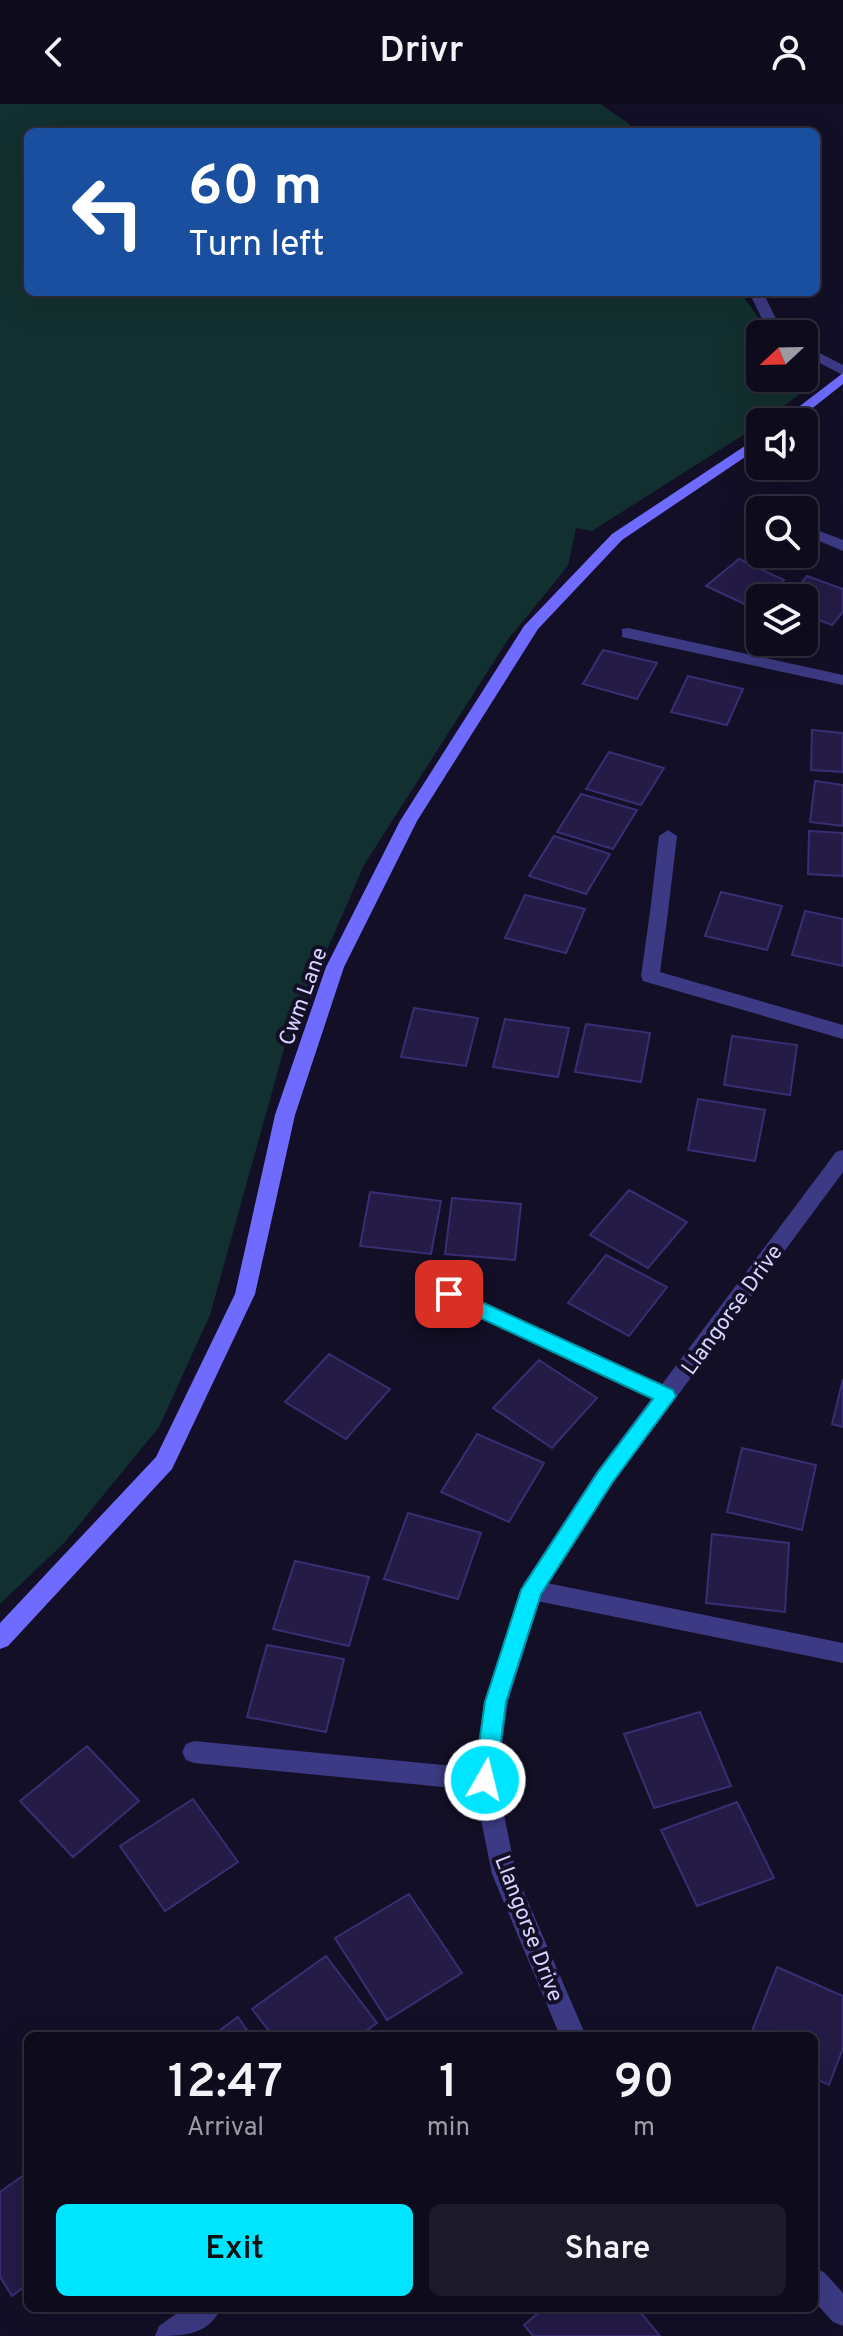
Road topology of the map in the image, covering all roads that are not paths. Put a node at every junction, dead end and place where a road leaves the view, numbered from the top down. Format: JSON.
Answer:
{"nodes":[{"id":1,"x":758,"y":296,"type":"edge"},
{"id":2,"x":770,"y":320,"type":"edge"},
{"id":3,"x":818,"y":357,"type":"edge"},
{"id":4,"x":843,"y":371,"type":"edge"},
{"id":5,"x":843,"y":377,"type":"edge"},
{"id":6,"x":804,"y":408,"type":"edge"},
{"id":7,"x":746,"y":449,"type":"edge"},
{"id":8,"x":818,"y":535,"type":"edge"},
{"id":9,"x":843,"y":546,"type":"edge"},
{"id":10,"x":628,"y":633,"type":"dead end"},
{"id":11,"x":843,"y":680,"type":"edge"},
{"id":12,"x":668,"y":836,"type":"dead end"},
{"id":13,"x":843,"y":1032,"type":"edge"},
{"id":14,"x":843,"y":1157,"type":"edge"},
{"id":15,"x":449,"y":1294,"type":"dead end"},
{"id":16,"x":666,"y":1396,"type":"junction"},
{"id":17,"x":532,"y":1590,"type":"junction"},
{"id":18,"x":0,"y":1639,"type":"edge"},
{"id":19,"x":843,"y":1653,"type":"edge"},
{"id":20,"x":194,"y":1752,"type":"dead end"},
{"id":21,"x":485,"y":1780,"type":"junction"},
{"id":22,"x":569,"y":2032,"type":"edge"},
{"id":23,"x":818,"y":2286,"type":"edge"},
{"id":24,"x":202,"y":2312,"type":"edge"},
{"id":25,"x":843,"y":2312,"type":"edge"},
{"id":26,"x":169,"y":2336,"type":"edge"}],
"edges":[{"from":1,"to":2,"type":"street"},
{"from":3,"to":4,"type":"street"},
{"from":5,"to":6,"type":"street"},
{"from":7,"to":18,"type":"street","name":"Cwm Lane"},
{"from":8,"to":9,"type":"street"},
{"from":10,"to":11,"type":"street"},
{"from":12,"to":13,"type":"street"},
{"from":14,"to":16,"type":"street","name":"Llangorse Drive"},
{"from":15,"to":16,"type":"street"},
{"from":16,"to":17,"type":"street","name":"Llangorse Drive"},
{"from":17,"to":19,"type":"street"},
{"from":17,"to":21,"type":"street","name":"Llangorse Drive"},
{"from":20,"to":21,"type":"street"},
{"from":21,"to":22,"type":"street","name":"Llangorse Drive"},
{"from":23,"to":25,"type":"street"},
{"from":24,"to":26,"type":"street"}]}
